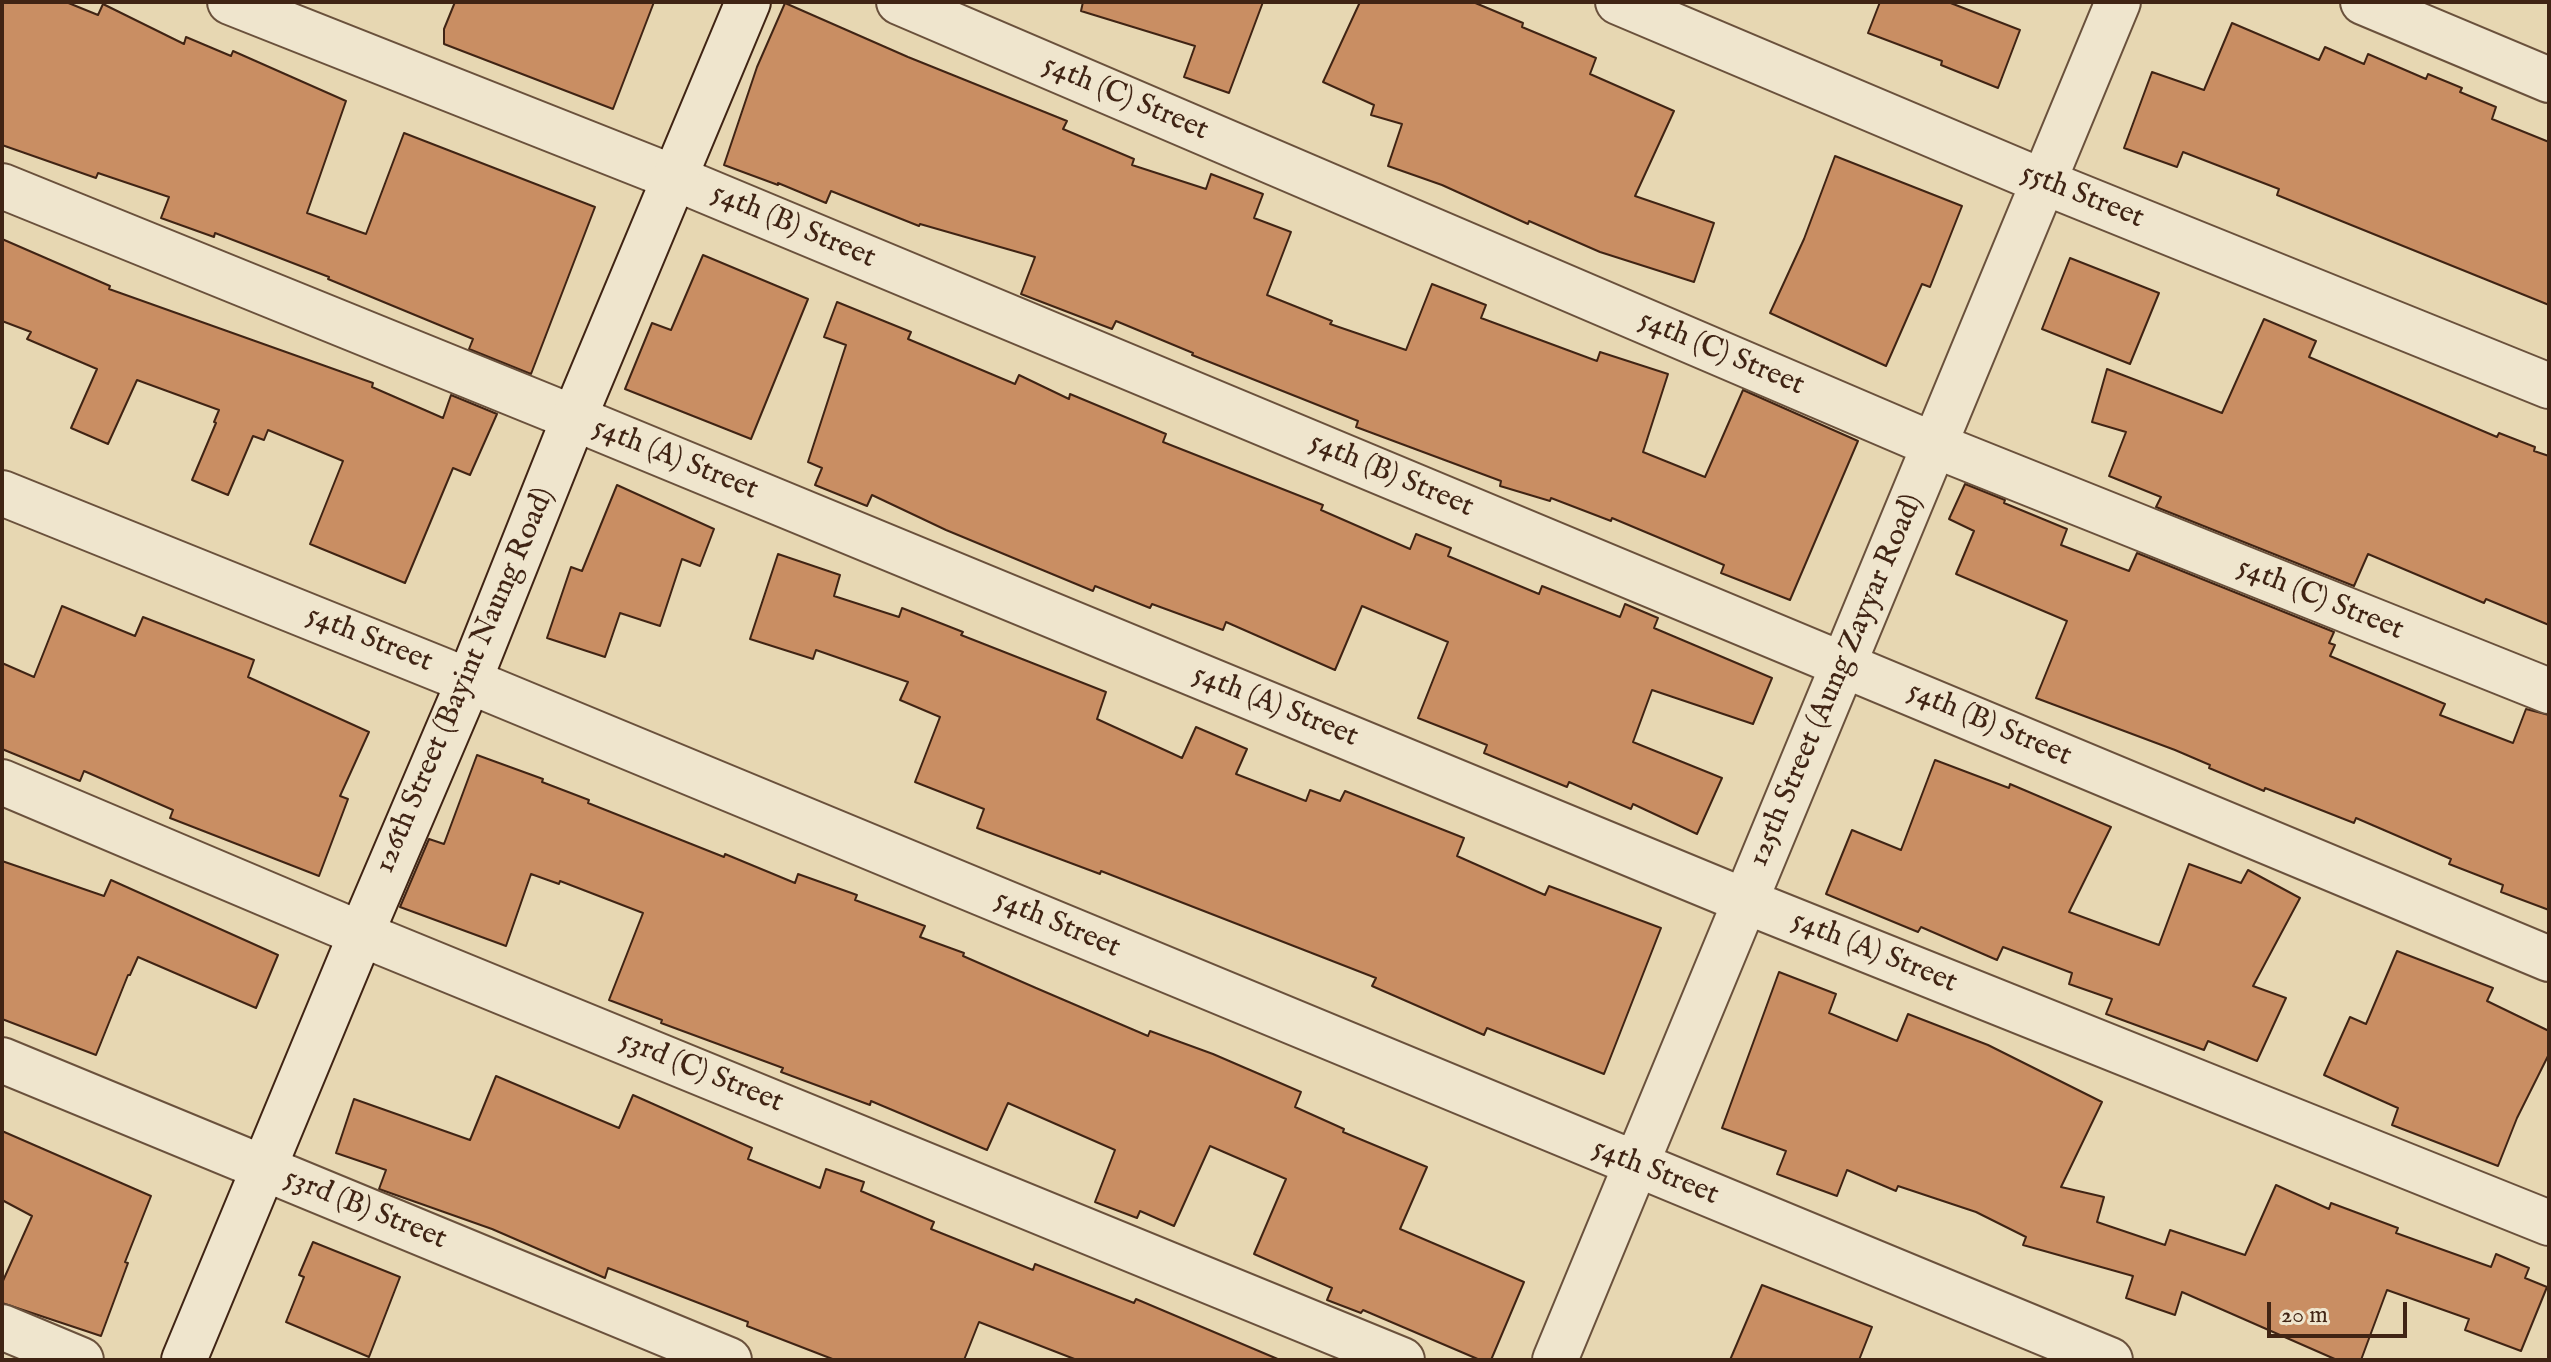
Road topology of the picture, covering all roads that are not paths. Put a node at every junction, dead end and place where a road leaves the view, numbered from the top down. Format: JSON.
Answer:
{"nodes":[{"id":1,"x":230,"y":2,"type":"edge"},
{"id":2,"x":748,"y":2,"type":"edge"},
{"id":3,"x":899,"y":2,"type":"edge"},
{"id":4,"x":1618,"y":2,"type":"edge"},
{"id":5,"x":2118,"y":2,"type":"edge"},
{"id":6,"x":2363,"y":2,"type":"edge"},
{"id":7,"x":2549,"y":80,"type":"edge"},
{"id":8,"x":675,"y":178,"type":"junction"},
{"id":9,"x":2044,"y":182,"type":"junction"},
{"id":10,"x":2,"y":186,"type":"edge"},
{"id":11,"x":2549,"y":386,"type":"edge"},
{"id":12,"x":574,"y":418,"type":"junction"},
{"id":13,"x":1934,"y":445,"type":"junction"},
{"id":14,"x":2,"y":493,"type":"edge"},
{"id":15,"x":1844,"y":664,"type":"junction"},
{"id":16,"x":469,"y":681,"type":"junction"},
{"id":17,"x":2549,"y":691,"type":"edge"},
{"id":18,"x":2,"y":782,"type":"edge"},
{"id":19,"x":1745,"y":901,"type":"junction"},
{"id":20,"x":361,"y":934,"type":"junction"},
{"id":21,"x":2549,"y":959,"type":"edge"},
{"id":22,"x":2,"y":1060,"type":"edge"},
{"id":23,"x":1637,"y":1165,"type":"junction"},
{"id":24,"x":264,"y":1169,"type":"junction"},
{"id":25,"x":2549,"y":1223,"type":"edge"},
{"id":26,"x":2,"y":1327,"type":"edge"},
{"id":27,"x":81,"y":1360,"type":"edge"},
{"id":28,"x":184,"y":1360,"type":"edge"},
{"id":29,"x":729,"y":1360,"type":"edge"},
{"id":30,"x":1402,"y":1360,"type":"edge"},
{"id":31,"x":1555,"y":1360,"type":"edge"},
{"id":32,"x":2110,"y":1360,"type":"edge"}],
"edges":[{"from":1,"to":8,"type":"street","name":"54th (B) Street"},
{"from":2,"to":8,"type":"street","name":"126th Street (Bayint Naung Road)"},
{"from":3,"to":13,"type":"street","name":"54th (C) Street"},
{"from":4,"to":9,"type":"street","name":"55th Street"},
{"from":5,"to":9,"type":"street","name":"125th Street (Aung Zayyar Road)"},
{"from":6,"to":7,"type":"street"},
{"from":8,"to":12,"type":"street","name":"126th Street (Bayint Naung Road)"},
{"from":8,"to":15,"type":"street","name":"54th (B) Street"},
{"from":9,"to":11,"type":"street","name":"55th Street"},
{"from":9,"to":13,"type":"street","name":"125th Street (Aung Zayyar Road)"},
{"from":10,"to":12,"type":"street","name":"54th (A) Street"},
{"from":12,"to":16,"type":"street","name":"126th Street (Bayint Naung Road)"},
{"from":12,"to":19,"type":"street","name":"54th (A) Street"},
{"from":13,"to":15,"type":"street","name":"125th Street (Aung Zayyar Road)"},
{"from":13,"to":17,"type":"street","name":"54th (C) Street"},
{"from":14,"to":16,"type":"street","name":"54th Street"},
{"from":15,"to":19,"type":"street","name":"125th Street (Aung Zayyar Road)"},
{"from":15,"to":21,"type":"street","name":"54th (B) Street"},
{"from":16,"to":20,"type":"street","name":"126th Street (Bayint Naung Road)"},
{"from":16,"to":23,"type":"street","name":"54th Street"},
{"from":18,"to":20,"type":"street","name":"53rd (C) Street"},
{"from":19,"to":23,"type":"street","name":"125th Street (Aung Zayyar Road)"},
{"from":19,"to":25,"type":"street","name":"54th (A) Street"},
{"from":20,"to":24,"type":"street","name":"126th Street (Bayint Naung Road)"},
{"from":20,"to":30,"type":"street","name":"53rd (C) Street"},
{"from":22,"to":24,"type":"street","name":"53rd (B) Street"},
{"from":23,"to":31,"type":"street","name":"125th Street (Aung Zayyar Road)"},
{"from":23,"to":32,"type":"street","name":"54th Street"},
{"from":24,"to":28,"type":"street","name":"126th Street (Bayint Naung Road)"},
{"from":24,"to":29,"type":"street","name":"53rd (B) Street"},
{"from":26,"to":27,"type":"street"}]}
